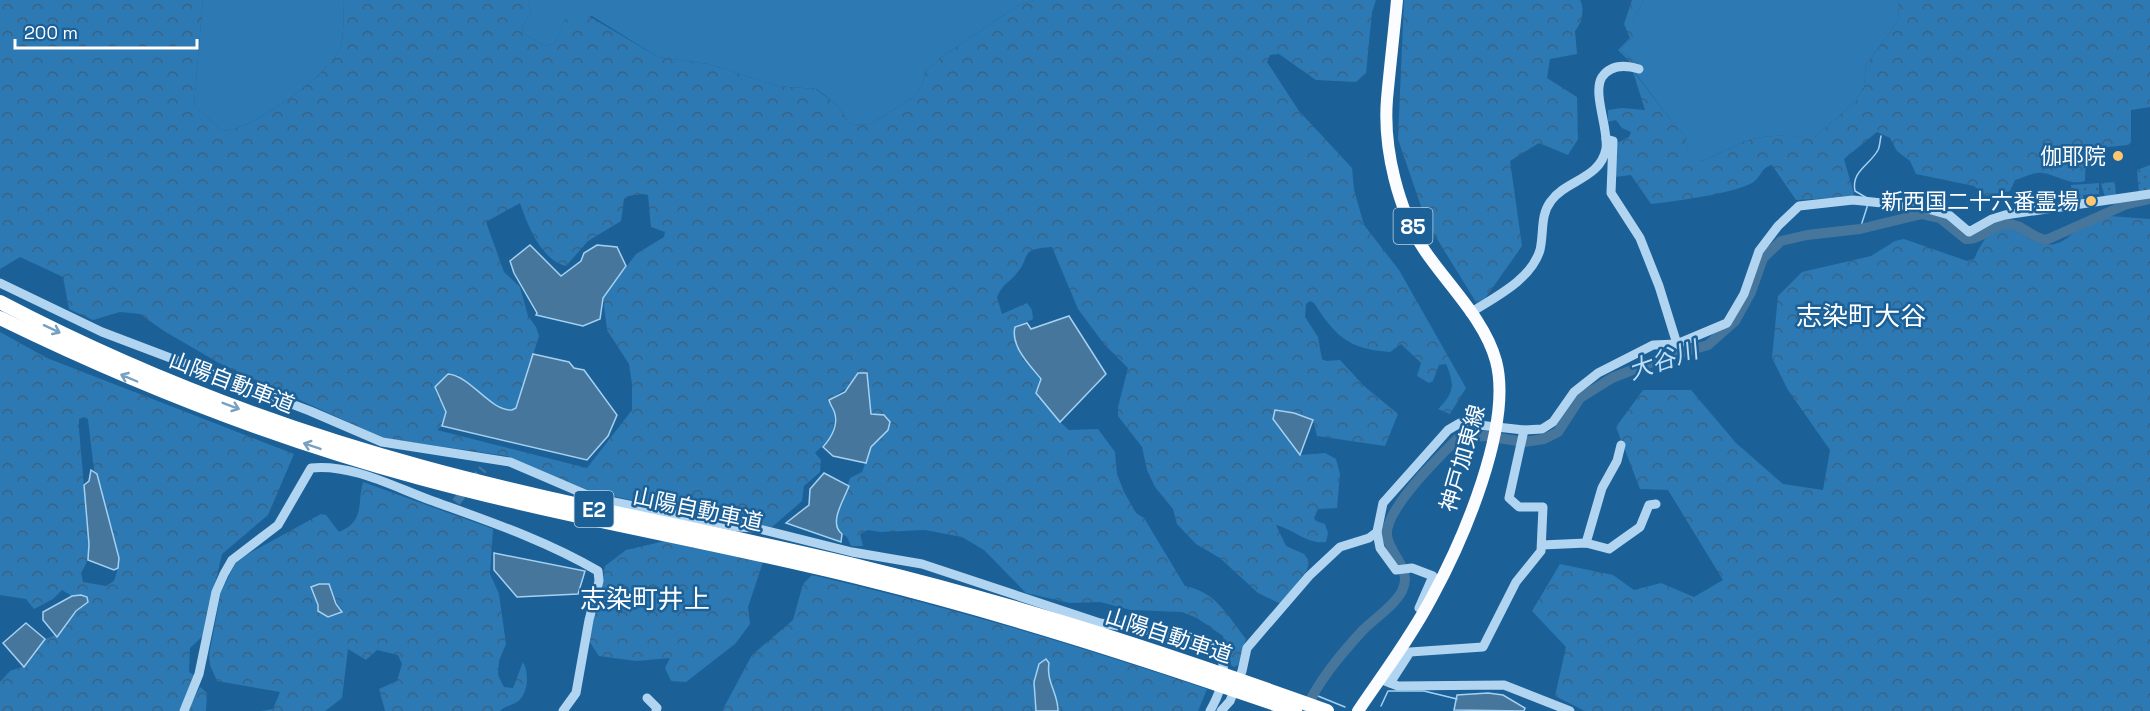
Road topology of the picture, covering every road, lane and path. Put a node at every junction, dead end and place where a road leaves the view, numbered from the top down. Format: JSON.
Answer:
{"nodes":[{"id":1,"x":1397,"y":0,"type":"edge"},
{"id":2,"x":1639,"y":69,"type":"dead end"},
{"id":3,"x":1606,"y":139,"type":"junction"},
{"id":4,"x":2150,"y":194,"type":"edge"},
{"id":5,"x":0,"y":283,"type":"edge"},
{"id":6,"x":0,"y":302,"type":"edge"},
{"id":7,"x":1470,"y":313,"type":"junction"},
{"id":8,"x":0,"y":318,"type":"edge"},
{"id":9,"x":1677,"y":344,"type":"junction"},
{"id":10,"x":1523,"y":432,"type":"junction"},
{"id":11,"x":1495,"y":434,"type":"junction"},
{"id":12,"x":1621,"y":445,"type":"dead end"},
{"id":13,"x":489,"y":459,"type":"junction"},
{"id":14,"x":483,"y":469,"type":"tunnel mouth"},
{"id":15,"x":1656,"y":504,"type":"dead end"},
{"id":16,"x":1377,"y":532,"type":"junction"},
{"id":17,"x":1586,"y":543,"type":"junction"},
{"id":18,"x":1542,"y":545,"type":"junction"},
{"id":19,"x":1424,"y":611,"type":"junction"},
{"id":20,"x":1203,"y":673,"type":"junction"},
{"id":21,"x":1385,"y":681,"type":"junction"},
{"id":22,"x":647,"y":698,"type":"dead end"},
{"id":23,"x":184,"y":711,"type":"edge"},
{"id":24,"x":563,"y":711,"type":"edge"},
{"id":25,"x":656,"y":711,"type":"edge"},
{"id":26,"x":1210,"y":711,"type":"edge"},
{"id":27,"x":1221,"y":711,"type":"edge"},
{"id":28,"x":1295,"y":711,"type":"edge"},
{"id":29,"x":1327,"y":711,"type":"edge"},
{"id":30,"x":1358,"y":711,"type":"edge"},
{"id":31,"x":1570,"y":711,"type":"edge"}],
"edges":[{"from":1,"to":7,"type":"main road","name":"神戸加東線","number":"85"},
{"from":2,"to":3,"type":"street"},
{"from":3,"to":7,"type":"street"},
{"from":3,"to":9,"type":"street"},
{"from":4,"to":9,"type":"street"},
{"from":5,"to":13,"type":"street"},
{"from":6,"to":20,"type":"highway","name":"山陽自動車道","number":"E2","one_way":true},
{"from":7,"to":11,"type":"main road","name":"神戸加東線","number":"85"},
{"from":20,"to":8,"type":"highway","name":"山陽自動車道","number":"E2","one_way":true},
{"from":9,"to":10,"type":"street"},
{"from":10,"to":11,"type":"street"},
{"from":10,"to":18,"type":"street"},
{"from":11,"to":16,"type":"street"},
{"from":11,"to":19,"type":"main road","name":"神戸加東線","number":"85"},
{"from":12,"to":17,"type":"street"},
{"from":13,"to":14,"type":"street"},
{"from":13,"to":26,"type":"street"},
{"from":15,"to":17,"type":"street"},
{"from":16,"to":19,"type":"street"},
{"from":16,"to":27,"type":"street"},
{"from":17,"to":18,"type":"street"},
{"from":18,"to":21,"type":"street"},
{"from":19,"to":21,"type":"main road","name":"神戸加東線","number":"85"},
{"from":20,"to":28,"type":"highway","name":"山陽自動車道","number":"E2"},
{"from":20,"to":29,"type":"highway","name":"山陽自動車道","number":"E2"},
{"from":21,"to":30,"type":"main road","name":"神戸加東線","number":"85"},
{"from":21,"to":31,"type":"street"},
{"from":22,"to":25,"type":"street"},
{"from":23,"to":24,"type":"street"}]}
